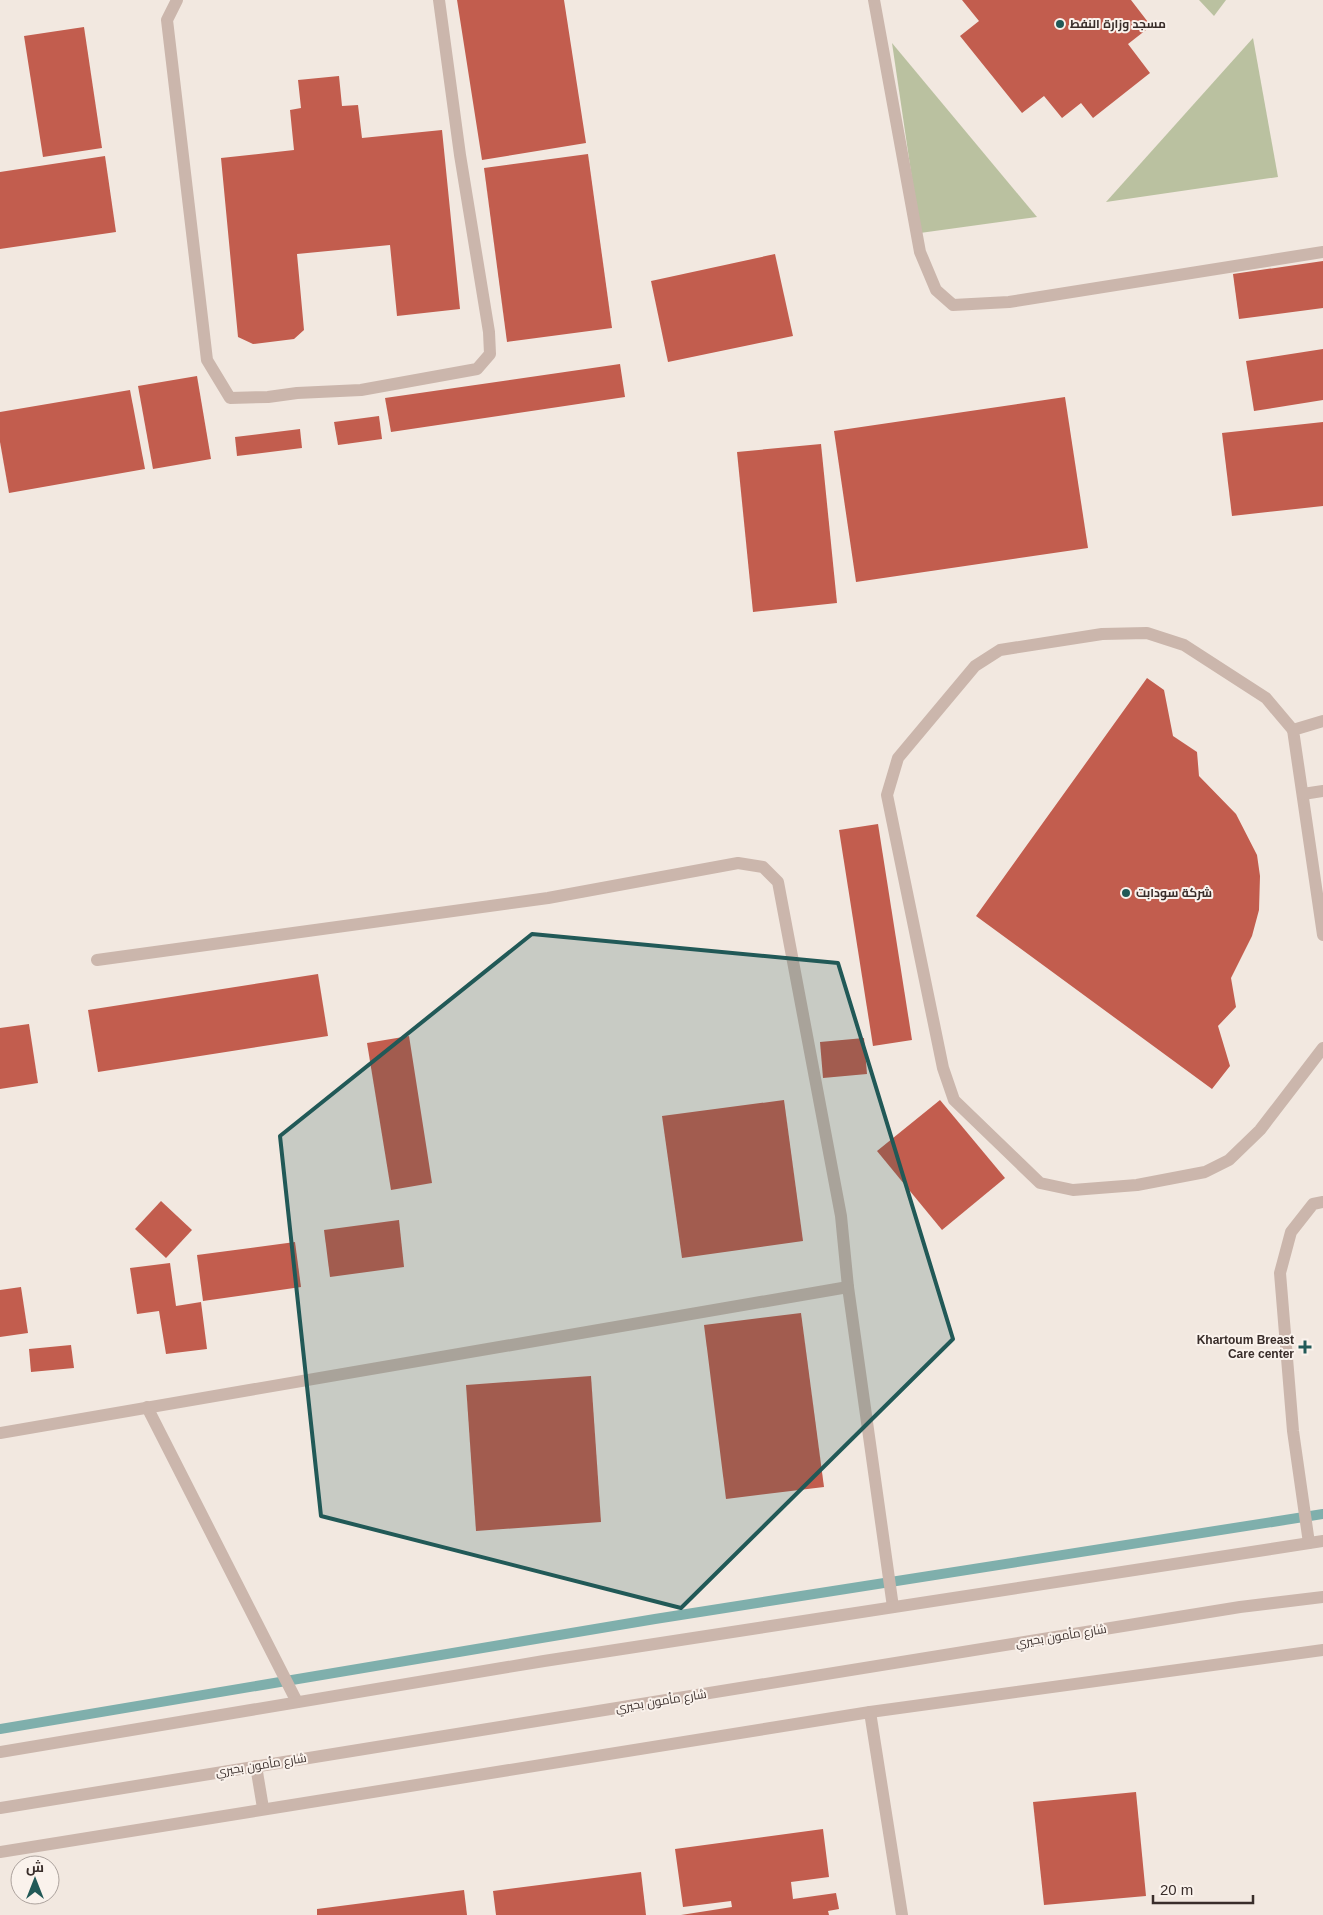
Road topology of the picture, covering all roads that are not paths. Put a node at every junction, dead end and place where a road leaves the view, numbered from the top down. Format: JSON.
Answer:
{"nodes":[{"id":1,"x":177,"y":0,"type":"edge"},
{"id":2,"x":438,"y":0,"type":"edge"},
{"id":3,"x":874,"y":0,"type":"edge"},
{"id":4,"x":1323,"y":252,"type":"edge"},
{"id":5,"x":1323,"y":722,"type":"edge"},
{"id":6,"x":1293,"y":730,"type":"junction"},
{"id":7,"x":1323,"y":791,"type":"edge"},
{"id":8,"x":1303,"y":794,"type":"junction"},
{"id":9,"x":1323,"y":934,"type":"edge"},
{"id":10,"x":97,"y":960,"type":"dead end"},
{"id":11,"x":1323,"y":1048,"type":"edge"},
{"id":12,"x":1323,"y":1202,"type":"edge"},
{"id":13,"x":848,"y":1287,"type":"junction"},
{"id":14,"x":147,"y":1407,"type":"junction"},
{"id":15,"x":0,"y":1433,"type":"edge"},
{"id":16,"x":1323,"y":1540,"type":"edge"},
{"id":17,"x":1309,"y":1543,"type":"junction"},
{"id":18,"x":1323,"y":1597,"type":"edge"},
{"id":19,"x":893,"y":1607,"type":"junction"},
{"id":20,"x":1323,"y":1650,"type":"edge"},
{"id":21,"x":297,"y":1702,"type":"junction"},
{"id":22,"x":870,"y":1712,"type":"junction"},
{"id":23,"x":0,"y":1752,"type":"edge"},
{"id":24,"x":256,"y":1766,"type":"junction"},
{"id":25,"x":0,"y":1808,"type":"edge"},
{"id":26,"x":263,"y":1808,"type":"junction"},
{"id":27,"x":0,"y":1852,"type":"edge"},
{"id":28,"x":902,"y":1915,"type":"edge"}],
"edges":[{"from":1,"to":2,"type":"street"},
{"from":3,"to":4,"type":"street"},
{"from":5,"to":6,"type":"street"},
{"from":6,"to":8,"type":"street"},
{"from":6,"to":11,"type":"street"},
{"from":7,"to":8,"type":"street"},
{"from":8,"to":9,"type":"street"},
{"from":10,"to":13,"type":"street"},
{"from":12,"to":17,"type":"street"},
{"from":13,"to":14,"type":"street"},
{"from":13,"to":19,"type":"street"},
{"from":14,"to":15,"type":"street"},
{"from":14,"to":21,"type":"street"},
{"from":16,"to":17,"type":"street"},
{"from":17,"to":19,"type":"street"},
{"from":18,"to":24,"type":"street","name":"شارع مأمون بحيري"},
{"from":19,"to":21,"type":"street"},
{"from":20,"to":22,"type":"street"},
{"from":21,"to":23,"type":"street"},
{"from":22,"to":26,"type":"street"},
{"from":22,"to":28,"type":"street"},
{"from":24,"to":25,"type":"street","name":"شارع مأمون بحيري"},
{"from":24,"to":26,"type":"street"},
{"from":26,"to":27,"type":"street"}]}
